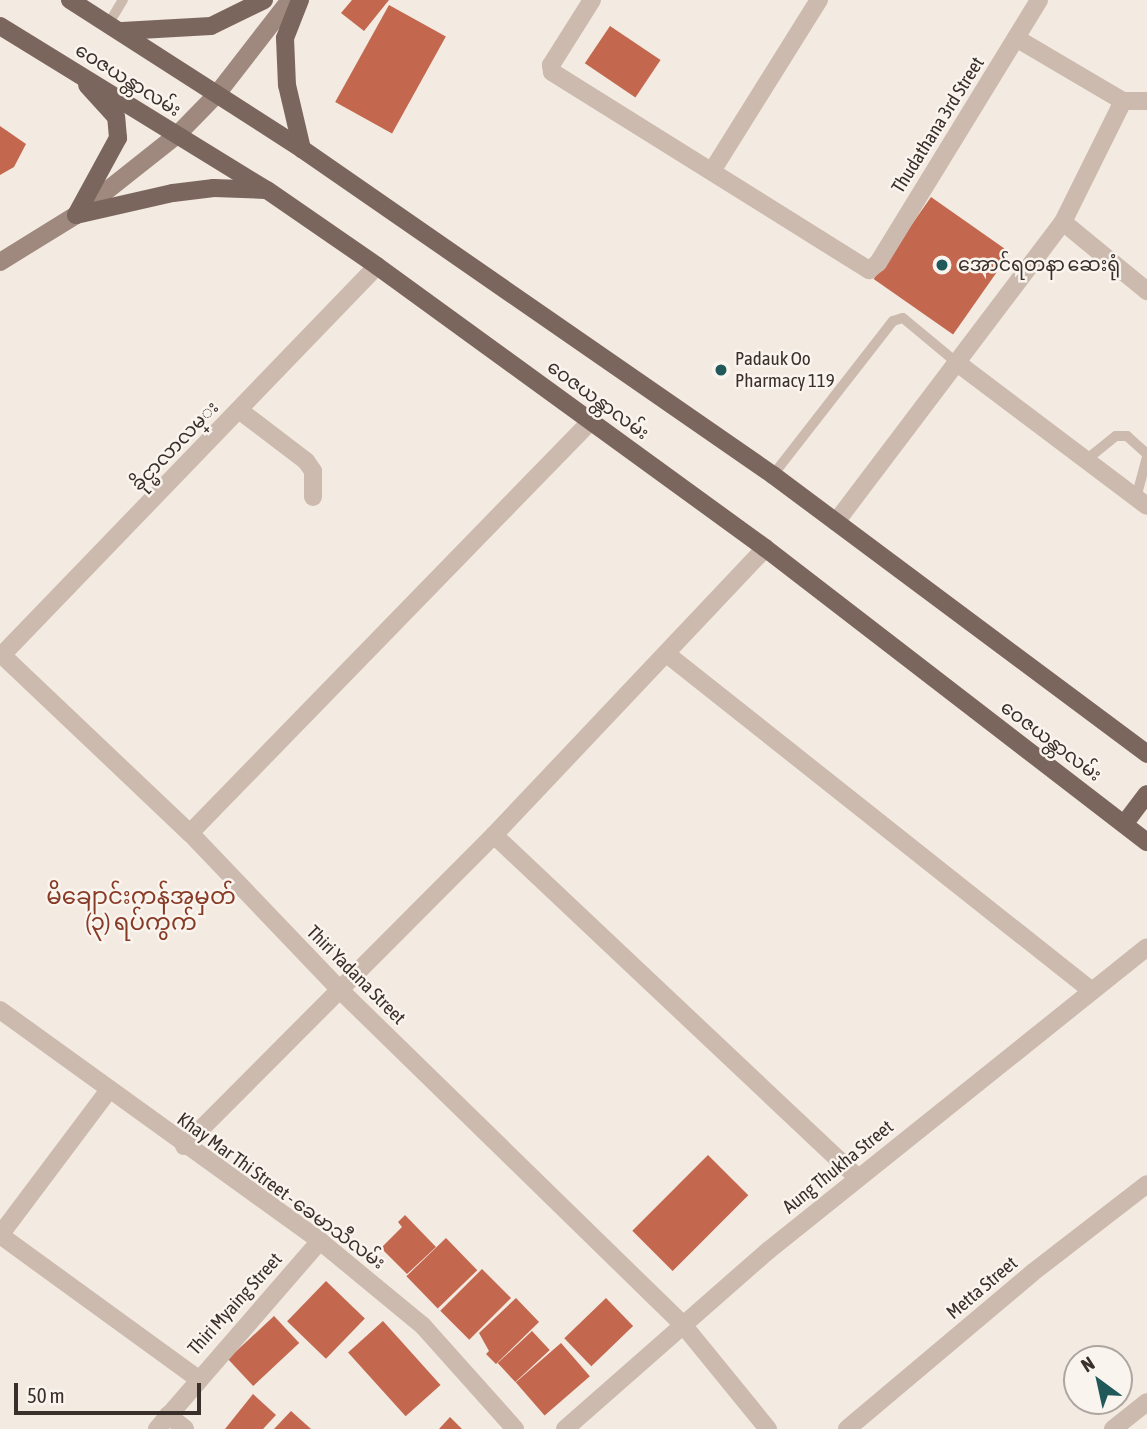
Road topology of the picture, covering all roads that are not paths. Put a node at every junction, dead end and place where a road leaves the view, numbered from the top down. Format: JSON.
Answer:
{"nodes":[{"id":1,"x":70,"y":0,"type":"edge"},
{"id":2,"x":123,"y":0,"type":"edge"},
{"id":3,"x":264,"y":0,"type":"edge"},
{"id":4,"x":290,"y":0,"type":"edge"},
{"id":5,"x":300,"y":0,"type":"edge"},
{"id":6,"x":592,"y":0,"type":"edge"},
{"id":7,"x":818,"y":0,"type":"edge"},
{"id":8,"x":1039,"y":0,"type":"edge"},
{"id":9,"x":0,"y":26,"type":"edge"},
{"id":10,"x":116,"y":27,"type":"junction"},
{"id":11,"x":1016,"y":38,"type":"junction"},
{"id":12,"x":73,"y":70,"type":"junction"},
{"id":13,"x":217,"y":94,"type":"junction"},
{"id":14,"x":1123,"y":101,"type":"junction"},
{"id":15,"x":1147,"y":101,"type":"edge"},
{"id":16,"x":177,"y":135,"type":"junction"},
{"id":17,"x":302,"y":149,"type":"junction"},
{"id":18,"x":712,"y":171,"type":"junction"},
{"id":19,"x":267,"y":190,"type":"junction"},
{"id":20,"x":76,"y":215,"type":"junction"},
{"id":21,"x":1063,"y":222,"type":"junction"},
{"id":22,"x":0,"y":262,"type":"edge"},
{"id":23,"x":377,"y":266,"type":"junction"},
{"id":24,"x":1147,"y":291,"type":"edge"},
{"id":25,"x":956,"y":362,"type":"junction"},
{"id":26,"x":239,"y":410,"type":"junction"},
{"id":27,"x":591,"y":421,"type":"junction"},
{"id":28,"x":1147,"y":455,"type":"edge"},
{"id":29,"x":1086,"y":460,"type":"junction"},
{"id":30,"x":773,"y":475,"type":"junction"},
{"id":31,"x":313,"y":497,"type":"dead end"},
{"id":32,"x":1141,"y":502,"type":"edge"},
{"id":33,"x":836,"y":522,"type":"junction"},
{"id":34,"x":765,"y":548,"type":"junction"},
{"id":35,"x":1,"y":654,"type":"edge"},
{"id":36,"x":668,"y":655,"type":"junction"},
{"id":37,"x":1147,"y":754,"type":"edge"},
{"id":38,"x":1147,"y":794,"type":"edge"},
{"id":39,"x":1125,"y":823,"type":"junction"},
{"id":40,"x":190,"y":833,"type":"junction"},
{"id":41,"x":494,"y":835,"type":"junction"},
{"id":42,"x":1147,"y":842,"type":"edge"},
{"id":43,"x":1147,"y":947,"type":"edge"},
{"id":44,"x":341,"y":991,"type":"junction"},
{"id":45,"x":1092,"y":991,"type":"junction"},
{"id":46,"x":0,"y":1010,"type":"edge"},
{"id":47,"x":108,"y":1091,"type":"junction"},
{"id":48,"x":184,"y":1146,"type":"junction"},
{"id":49,"x":858,"y":1178,"type":"junction"},
{"id":50,"x":1147,"y":1184,"type":"edge"},
{"id":51,"x":0,"y":1235,"type":"edge"},
{"id":52,"x":320,"y":1241,"type":"junction"},
{"id":53,"x":684,"y":1326,"type":"junction"},
{"id":54,"x":197,"y":1378,"type":"junction"},
{"id":55,"x":1147,"y":1402,"type":"edge"},
{"id":56,"x":163,"y":1422,"type":"edge"},
{"id":57,"x":185,"y":1429,"type":"edge"},
{"id":58,"x":515,"y":1429,"type":"edge"},
{"id":59,"x":565,"y":1429,"type":"edge"},
{"id":60,"x":768,"y":1429,"type":"edge"},
{"id":61,"x":847,"y":1429,"type":"edge"},
{"id":62,"x":1113,"y":1429,"type":"edge"}],
"edges":[{"from":1,"to":10,"type":"main road","name":"ဝေဇယန္တာလမ်း"},
{"from":2,"to":10,"type":"lane"},
{"from":3,"to":10,"type":"main road"},
{"from":4,"to":13,"type":"main road"},
{"from":5,"to":17,"type":"main road"},
{"from":6,"to":18,"type":"street"},
{"from":7,"to":18,"type":"street"},
{"from":8,"to":11,"type":"street","name":"Thudathana 3rd Street"},
{"from":9,"to":12,"type":"main road","name":"ဝေဇယန္တာလမ်း"},
{"from":10,"to":13,"type":"main road","name":"ဝေဇယန္တာလမ်း"},
{"from":11,"to":14,"type":"street"},
{"from":11,"to":18,"type":"street","name":"Thudathana 3rd Street"},
{"from":12,"to":16,"type":"main road","name":"ဝေဇယန္တာလမ်း"},
{"from":12,"to":20,"type":"main road"},
{"from":13,"to":16,"type":"main road"},
{"from":13,"to":17,"type":"main road","name":"ဝေဇယန္တာလမ်း"},
{"from":14,"to":15,"type":"street"},
{"from":14,"to":21,"type":"street"},
{"from":16,"to":19,"type":"main road","name":"ဝေဇယန္တာလမ်း"},
{"from":16,"to":20,"type":"main road"},
{"from":17,"to":30,"type":"main road","name":"ဝေဇယန္တာလမ်း"},
{"from":19,"to":20,"type":"main road"},
{"from":19,"to":23,"type":"main road","name":"ဝေဇယန္တာလမ်း"},
{"from":20,"to":22,"type":"main road"},
{"from":21,"to":24,"type":"street"},
{"from":21,"to":25,"type":"street"},
{"from":23,"to":26,"type":"street","name":"ခိုင္မာလာလမ္း"},
{"from":23,"to":27,"type":"main road","name":"ဝေဇယန္တာလမ်း"},
{"from":25,"to":29,"type":"street"},
{"from":25,"to":30,"type":"lane"},
{"from":25,"to":33,"type":"street"},
{"from":26,"to":31,"type":"street"},
{"from":26,"to":35,"type":"street","name":"ခိုင္မာလာလမ္း"},
{"from":27,"to":34,"type":"main road","name":"ဝေဇယန္တာလမ်း"},
{"from":27,"to":40,"type":"street"},
{"from":28,"to":29,"type":"lane"},
{"from":28,"to":32,"type":"lane"},
{"from":29,"to":32,"type":"street"},
{"from":30,"to":33,"type":"main road","name":"ဝေဇယန္တာလမ်း"},
{"from":33,"to":37,"type":"main road","name":"ဝေဇယန္တာလမ်း"},
{"from":34,"to":36,"type":"street"},
{"from":34,"to":39,"type":"main road","name":"ဝေဇယန္တာလမ်း"},
{"from":35,"to":40,"type":"street","name":"Thiri Yadana Street"},
{"from":36,"to":41,"type":"street"},
{"from":36,"to":45,"type":"street"},
{"from":38,"to":39,"type":"main road"},
{"from":39,"to":42,"type":"main road","name":"ဝေဇယန္တာလမ်း"},
{"from":40,"to":44,"type":"street","name":"Thiri Yadana Street"},
{"from":41,"to":44,"type":"street"},
{"from":41,"to":49,"type":"street"},
{"from":43,"to":45,"type":"street","name":"Aung Thukha Street"},
{"from":44,"to":48,"type":"street"},
{"from":44,"to":53,"type":"street","name":"Thiri Yadana Street"},
{"from":45,"to":49,"type":"street","name":"Aung Thukha Street"},
{"from":46,"to":47,"type":"street","name":"Khay Mar Thi Street - ခေမာသီလမ်း"},
{"from":47,"to":48,"type":"street","name":"Khay Mar Thi Street - ခေမာသီလမ်း"},
{"from":47,"to":51,"type":"street"},
{"from":48,"to":52,"type":"street","name":"Khay Mar Thi Street - ခေမာသီလမ်း"},
{"from":49,"to":53,"type":"street","name":"Aung Thukha Street"},
{"from":50,"to":61,"type":"street","name":"Metta Street"},
{"from":51,"to":54,"type":"street"},
{"from":52,"to":54,"type":"street","name":"Thiri Myaing Street"},
{"from":52,"to":58,"type":"street","name":"Khay Mar Thi Street - ခေမာသီလမ်း"},
{"from":53,"to":59,"type":"street","name":"Aung Thukha Street"},
{"from":53,"to":60,"type":"street","name":"Thiri Yadana Street"},
{"from":54,"to":56,"type":"street","name":"Thiri Myaing Street"},
{"from":55,"to":62,"type":"street"},
{"from":56,"to":57,"type":"street"}]}
